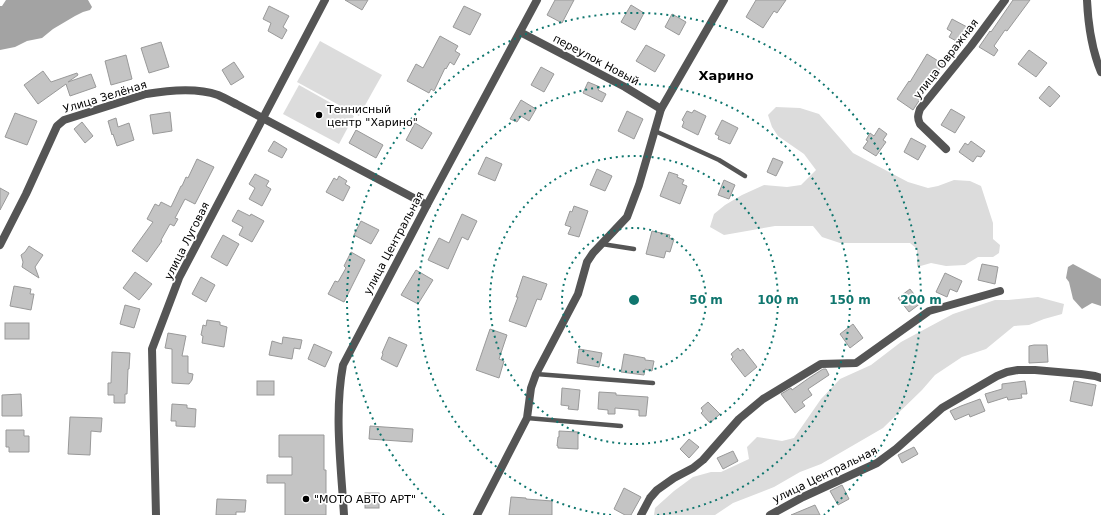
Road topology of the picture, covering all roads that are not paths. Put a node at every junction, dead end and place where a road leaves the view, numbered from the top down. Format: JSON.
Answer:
{"nodes":[{"id":1,"x":325,"y":0,"type":"edge"},
{"id":2,"x":537,"y":0,"type":"edge"},
{"id":3,"x":724,"y":0,"type":"edge"},
{"id":4,"x":1005,"y":0,"type":"edge"},
{"id":5,"x":1087,"y":0,"type":"edge"},
{"id":6,"x":520,"y":32,"type":"junction"},
{"id":7,"x":1101,"y":72,"type":"edge"},
{"id":8,"x":661,"y":109,"type":"junction"},
{"id":9,"x":264,"y":118,"type":"junction"},
{"id":10,"x":655,"y":131,"type":"junction"},
{"id":11,"x":946,"y":149,"type":"dead end"},
{"id":12,"x":745,"y":176,"type":"dead end"},
{"id":13,"x":426,"y":205,"type":"junction"},
{"id":14,"x":602,"y":244,"type":"junction"},
{"id":15,"x":0,"y":245,"type":"edge"},
{"id":16,"x":634,"y":249,"type":"dead end"},
{"id":17,"x":1000,"y":291,"type":"dead end"},
{"id":18,"x":536,"y":374,"type":"junction"},
{"id":19,"x":1101,"y":378,"type":"edge"},
{"id":20,"x":653,"y":383,"type":"dead end"},
{"id":21,"x":527,"y":418,"type":"junction"},
{"id":22,"x":621,"y":426,"type":"dead end"},
{"id":23,"x":156,"y":515,"type":"edge"},
{"id":24,"x":344,"y":515,"type":"edge"},
{"id":25,"x":477,"y":515,"type":"edge"},
{"id":26,"x":641,"y":515,"type":"edge"},
{"id":27,"x":770,"y":515,"type":"edge"}],
"edges":[{"from":1,"to":9,"type":"street","name":"улица Луговая"},
{"from":2,"to":6,"type":"street","name":"улица Центральная"},
{"from":3,"to":8,"type":"street"},
{"from":4,"to":11,"type":"street","name":"улица Овражная"},
{"from":5,"to":7,"type":"street"},
{"from":6,"to":8,"type":"street","name":"переулок Новый"},
{"from":6,"to":13,"type":"street","name":"улица Центральная"},
{"from":8,"to":10,"type":"street"},
{"from":9,"to":13,"type":"street","name":"Улица Зелёная"},
{"from":9,"to":15,"type":"street","name":"Улица Зелёная"},
{"from":9,"to":23,"type":"street","name":"улица Луговая"},
{"from":10,"to":12,"type":"lane"},
{"from":10,"to":14,"type":"street"},
{"from":13,"to":24,"type":"street","name":"улица Центральная"},
{"from":14,"to":16,"type":"lane"},
{"from":14,"to":18,"type":"street"},
{"from":17,"to":26,"type":"street"},
{"from":18,"to":20,"type":"lane"},
{"from":18,"to":21,"type":"street"},
{"from":19,"to":27,"type":"street","name":"улица Центральная"},
{"from":21,"to":22,"type":"lane"},
{"from":21,"to":25,"type":"street"}]}
